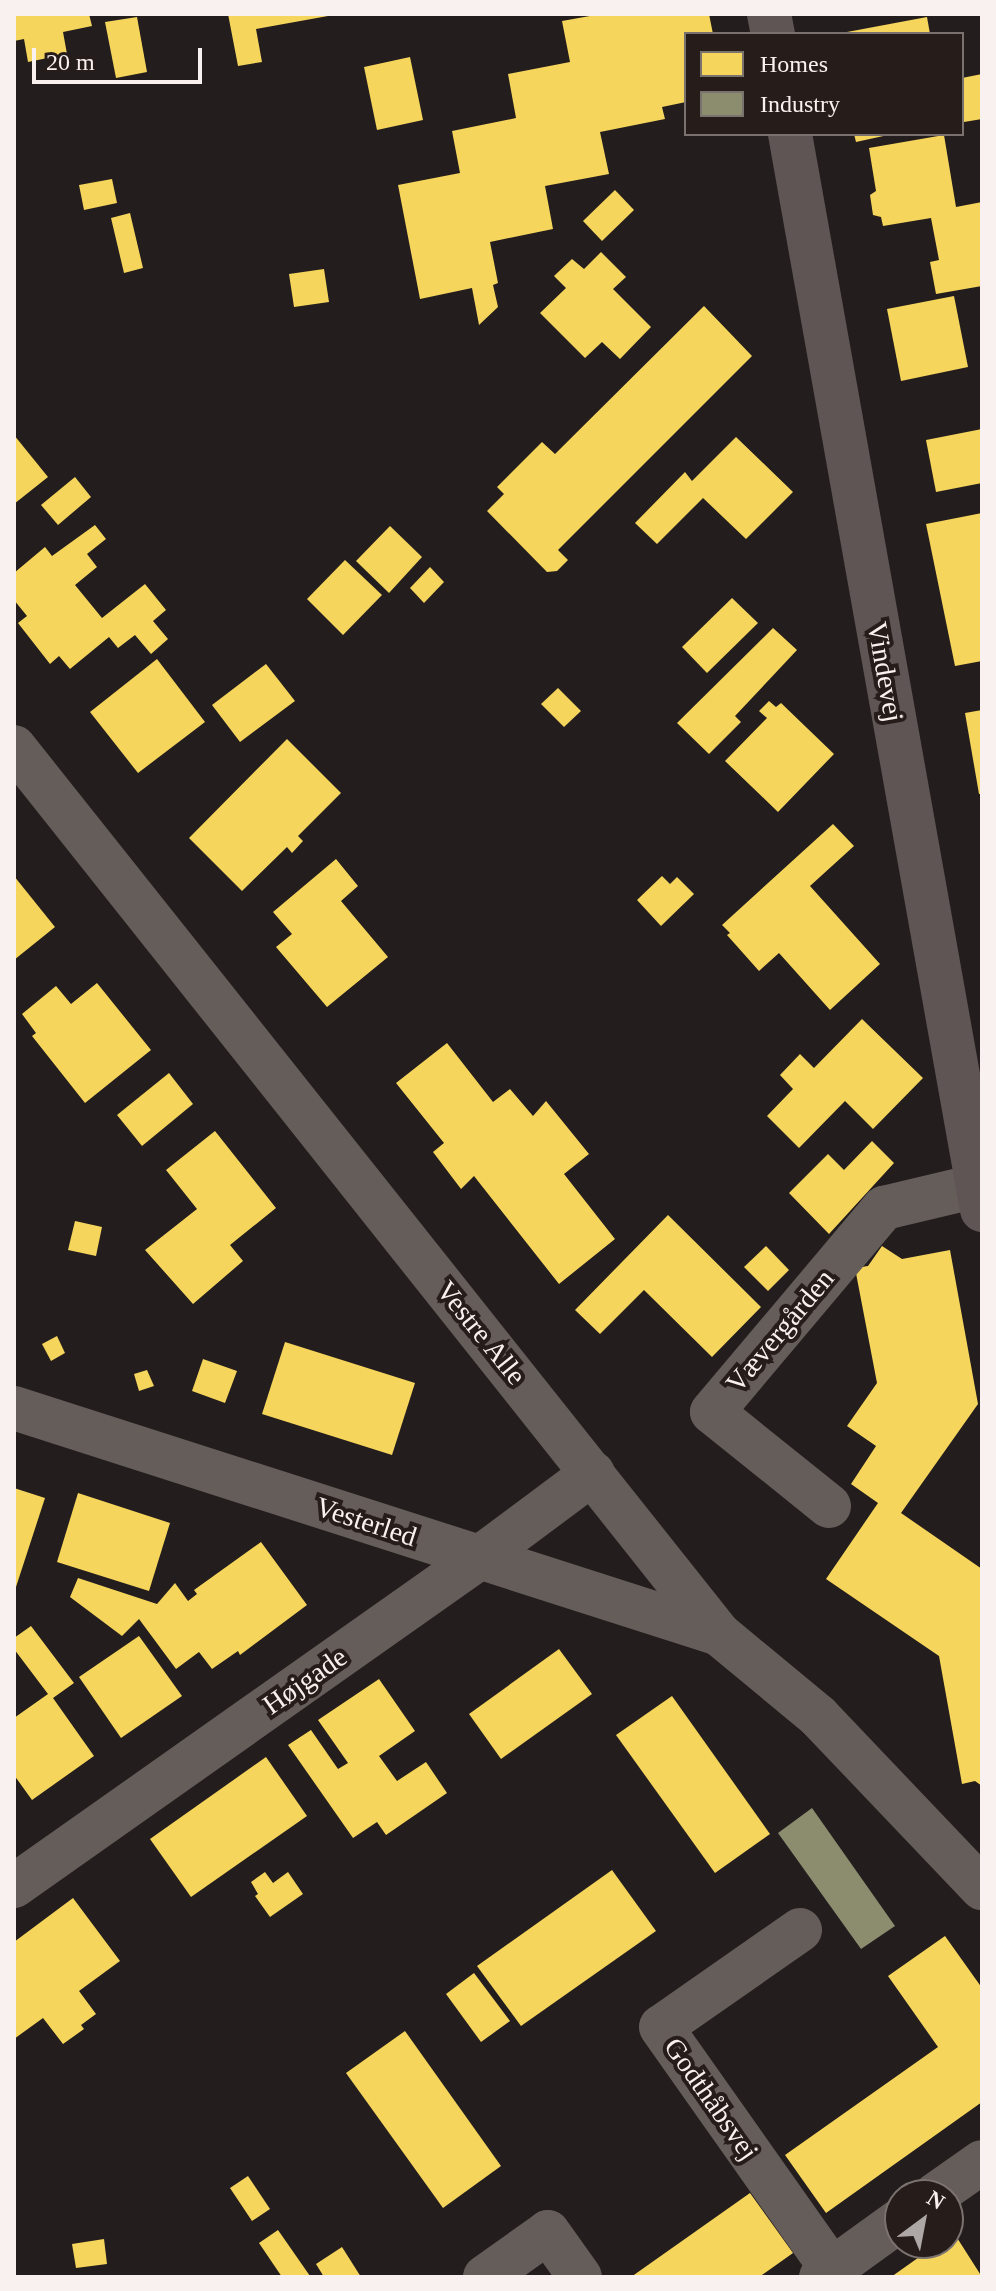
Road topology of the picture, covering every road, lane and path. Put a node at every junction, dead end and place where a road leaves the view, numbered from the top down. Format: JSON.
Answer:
{"nodes":[{"id":1,"x":790,"y":136,"type":"edge"},
{"id":2,"x":14,"y":747,"type":"edge"},
{"id":3,"x":979,"y":1198,"type":"edge"},
{"id":4,"x":14,"y":1408,"type":"edge"},
{"id":5,"x":593,"y":1473,"type":"junction"},
{"id":6,"x":829,"y":1506,"type":"dead end"},
{"id":7,"x":479,"y":1558,"type":"junction"},
{"id":8,"x":719,"y":1634,"type":"junction"},
{"id":9,"x":14,"y":1886,"type":"edge"},
{"id":10,"x":982,"y":1888,"type":"edge"},
{"id":11,"x":800,"y":1930,"type":"dead end"},
{"id":12,"x":982,"y":2162,"type":"edge"},
{"id":13,"x":958,"y":2179,"type":"edge"},
{"id":14,"x":884,"y":2231,"type":"edge"},
{"id":15,"x":826,"y":2273,"type":"edge"},
{"id":16,"x":485,"y":2277,"type":"edge"},
{"id":17,"x":580,"y":2277,"type":"edge"}],
"edges":[{"from":1,"to":3,"type":"street","name":"Vindevej"},
{"from":2,"to":5,"type":"street","name":"Vestre Alle"},
{"from":3,"to":6,"type":"street","name":"Vævergården"},
{"from":4,"to":7,"type":"street","name":"Vesterled"},
{"from":5,"to":7,"type":"street","name":"Højgade"},
{"from":5,"to":8,"type":"street","name":"Vestre Alle"},
{"from":7,"to":8,"type":"street","name":"Vesterled"},
{"from":7,"to":9,"type":"street","name":"Højgade"},
{"from":8,"to":10,"type":"street","name":"Vestre Alle"},
{"from":11,"to":15,"type":"street","name":"Godthåbsvej"},
{"from":12,"to":13,"type":"street"},
{"from":14,"to":15,"type":"street","name":"Godthåbsvej"},
{"from":16,"to":17,"type":"street"}]}
